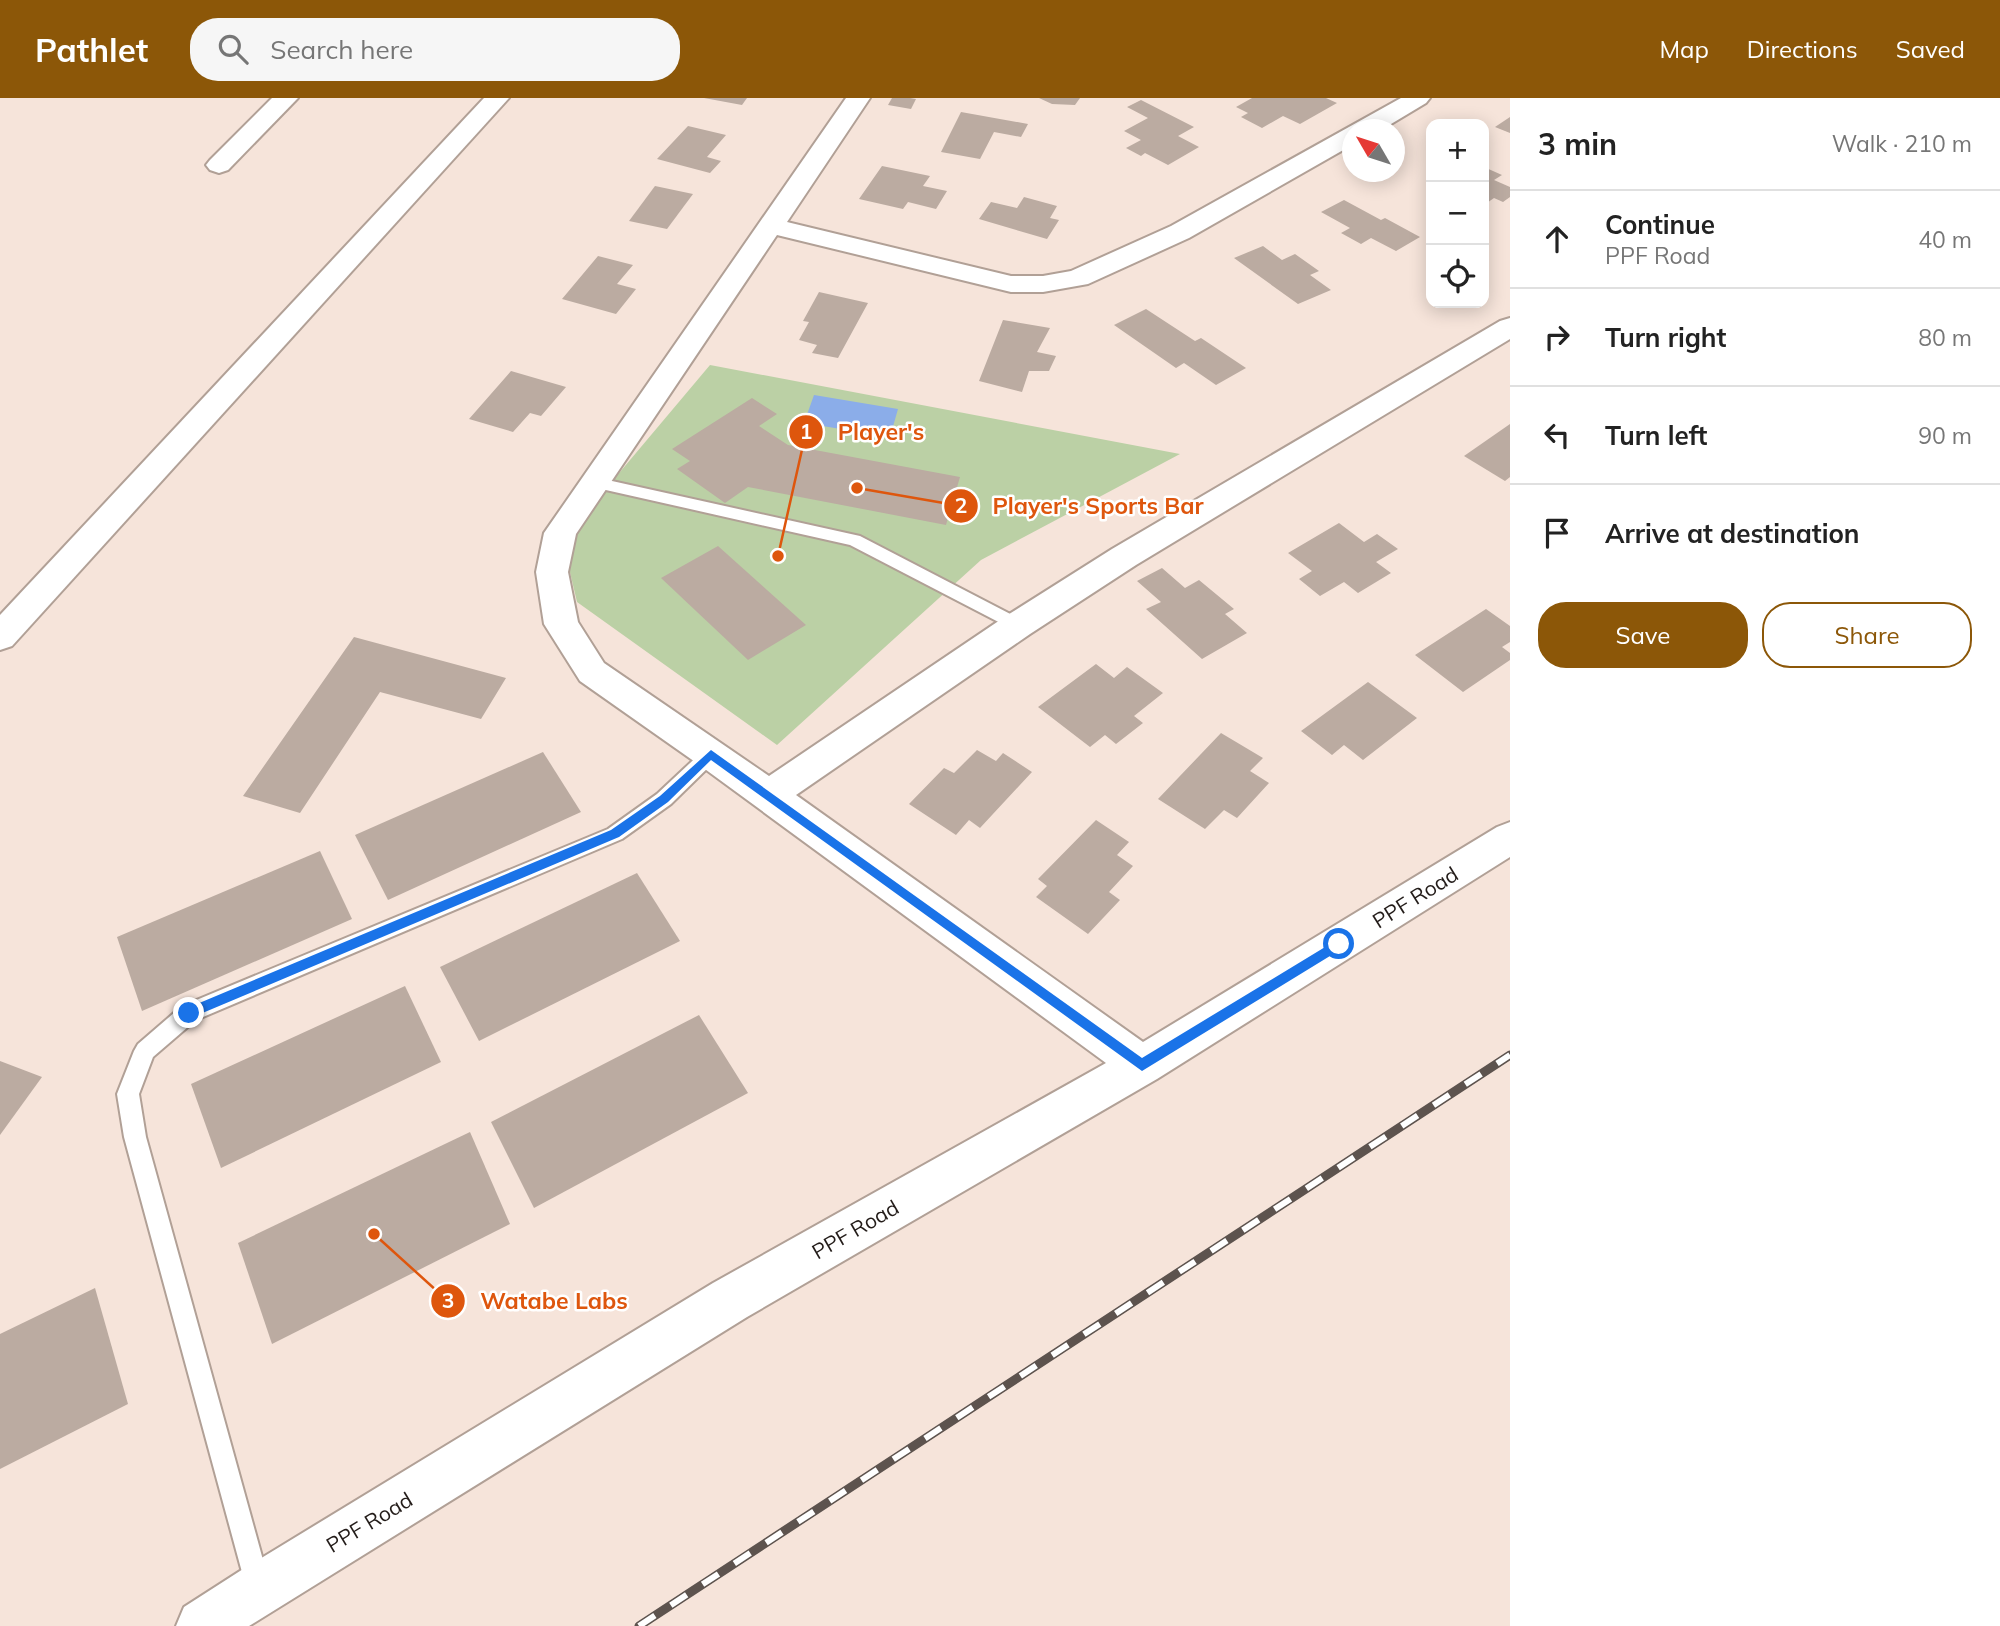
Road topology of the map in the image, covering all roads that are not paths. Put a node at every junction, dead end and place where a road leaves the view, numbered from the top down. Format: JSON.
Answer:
{"nodes":[{"id":1,"x":286,"y":98,"type":"edge"},
{"id":2,"x":497,"y":98,"type":"edge"},
{"id":3,"x":858,"y":98,"type":"edge"},
{"id":4,"x":1415,"y":99,"type":"edge"},
{"id":5,"x":1381,"y":119,"type":"edge"},
{"id":6,"x":1342,"y":141,"type":"edge"},
{"id":7,"x":219,"y":165,"type":"dead end"},
{"id":8,"x":771,"y":226,"type":"junction"},
{"id":9,"x":1510,"y":327,"type":"edge"},
{"id":10,"x":594,"y":482,"type":"junction"},
{"id":11,"x":1018,"y":625,"type":"junction"},
{"id":12,"x":0,"y":637,"type":"edge"},
{"id":13,"x":711,"y":754,"type":"junction"},
{"id":14,"x":767,"y":796,"type":"junction"},
{"id":15,"x":1510,"y":838,"type":"edge"},
{"id":16,"x":1142,"y":1065,"type":"junction"},
{"id":17,"x":258,"y":1588,"type":"junction"},
{"id":18,"x":203,"y":1626,"type":"edge"}],
"edges":[{"from":1,"to":7,"type":"street"},
{"from":2,"to":12,"type":"street"},
{"from":3,"to":8,"type":"street"},
{"from":4,"to":5,"type":"street"},
{"from":6,"to":8,"type":"street"},
{"from":8,"to":10,"type":"street"},
{"from":9,"to":11,"type":"street"},
{"from":10,"to":11,"type":"lane"},
{"from":10,"to":13,"type":"street"},
{"from":11,"to":14,"type":"street"},
{"from":13,"to":14,"type":"street"},
{"from":13,"to":17,"type":"lane"},
{"from":14,"to":16,"type":"street"},
{"from":15,"to":16,"type":"street","name":"PPF Road"},
{"from":16,"to":17,"type":"street","name":"PPF Road"},
{"from":17,"to":18,"type":"street","name":"PPF Road"}]}
